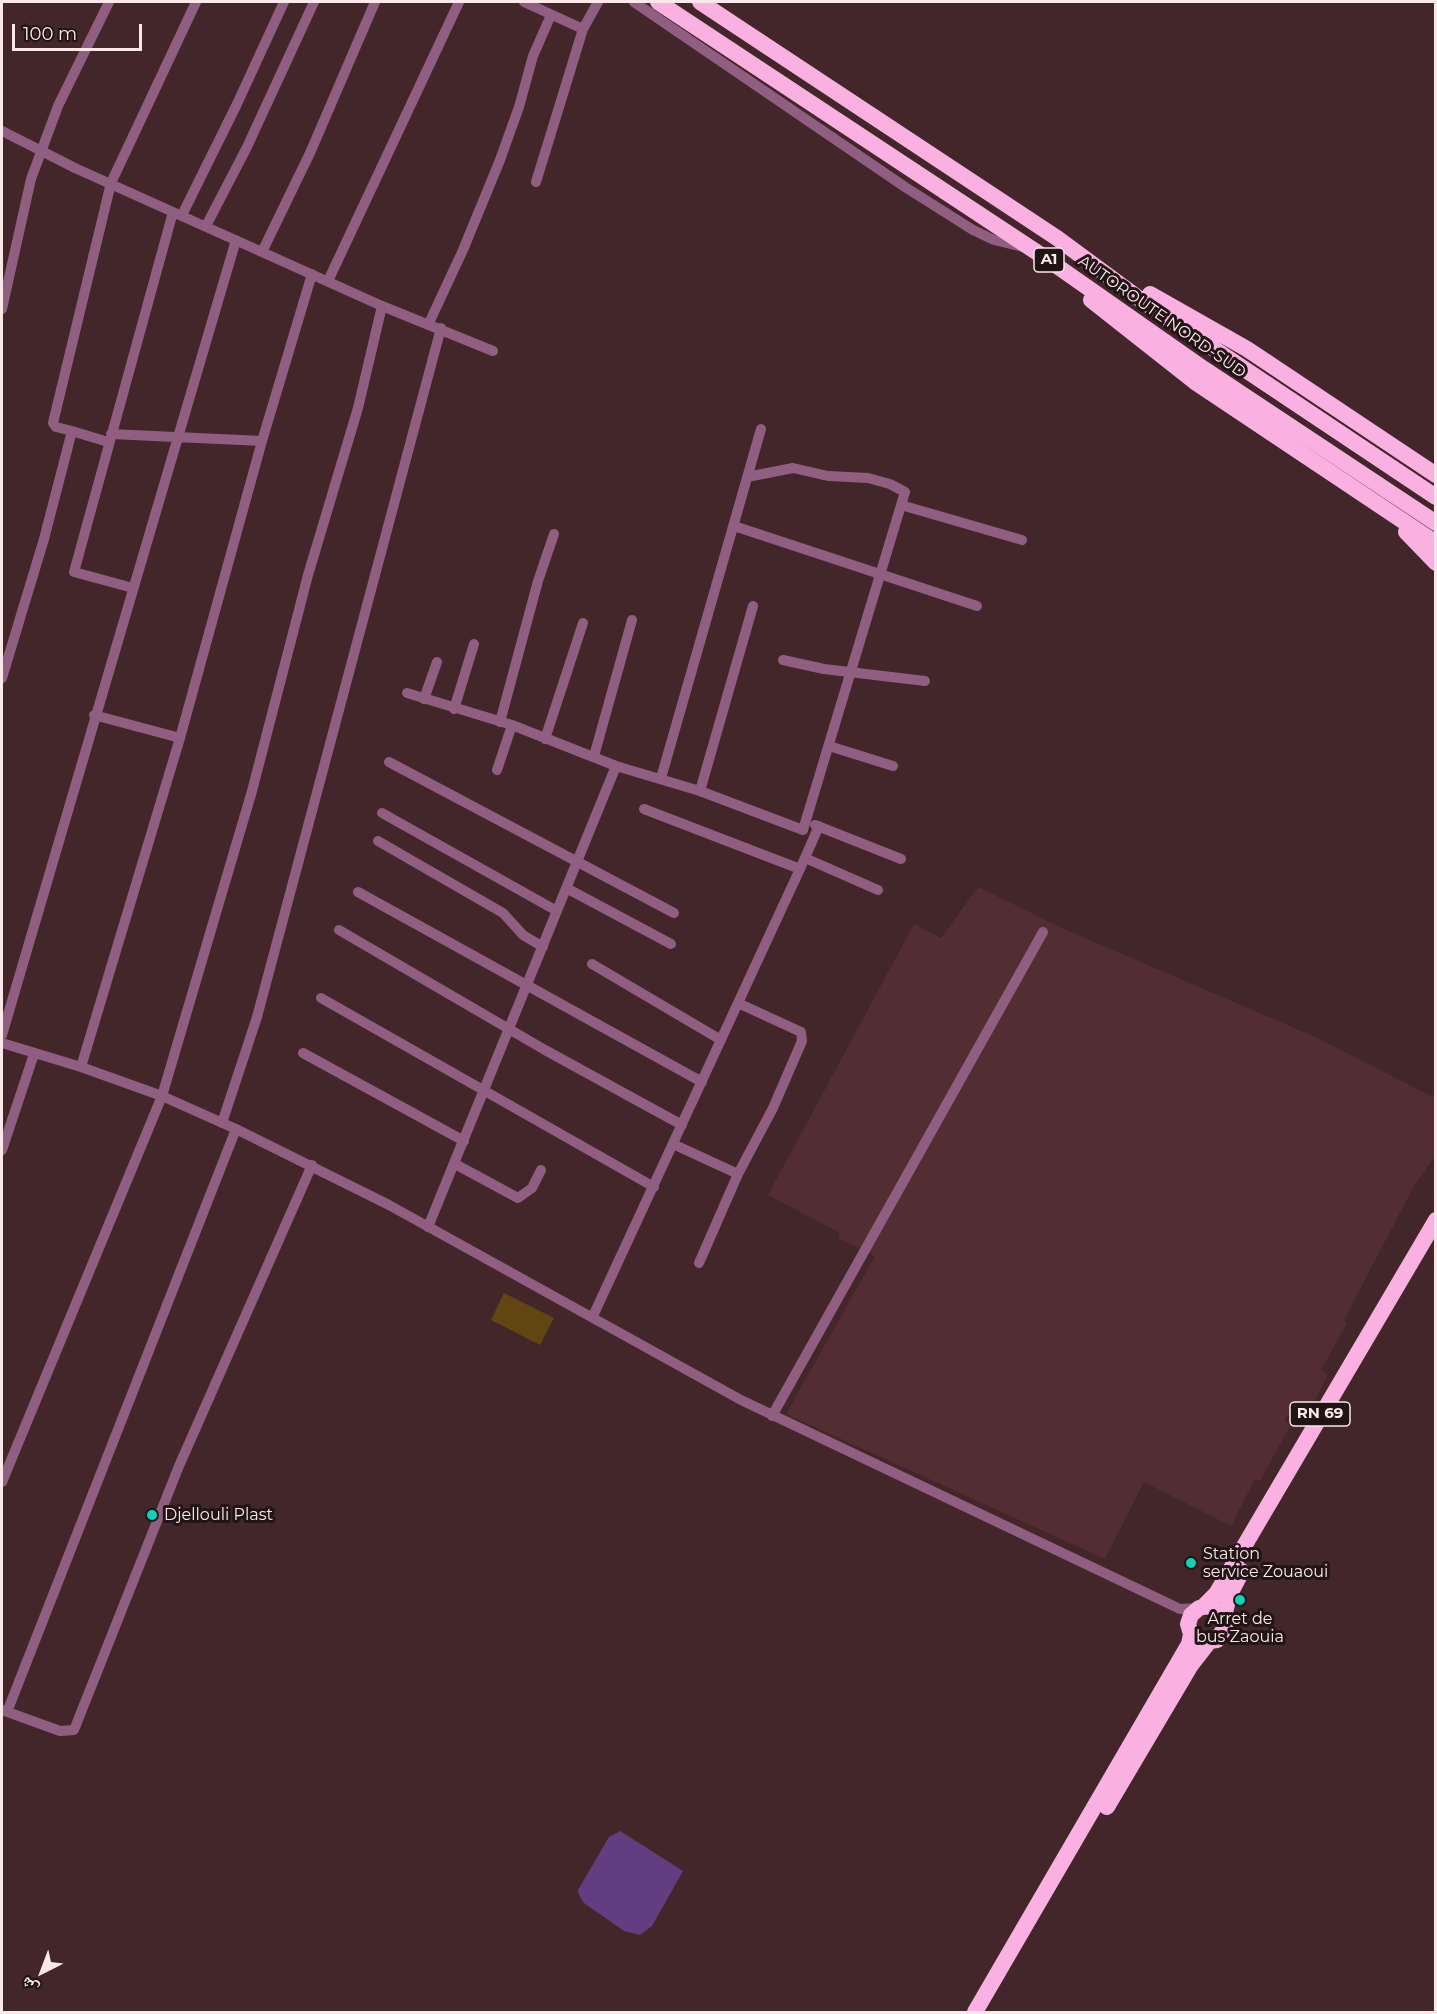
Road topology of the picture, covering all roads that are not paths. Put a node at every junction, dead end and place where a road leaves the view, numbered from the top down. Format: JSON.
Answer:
{"nodes":[{"id":1,"x":109,"y":2,"type":"edge"},
{"id":2,"x":196,"y":2,"type":"edge"},
{"id":3,"x":284,"y":2,"type":"edge"},
{"id":4,"x":314,"y":2,"type":"edge"},
{"id":5,"x":375,"y":2,"type":"edge"},
{"id":6,"x":459,"y":2,"type":"edge"},
{"id":7,"x":524,"y":2,"type":"edge"},
{"id":8,"x":598,"y":2,"type":"edge"},
{"id":9,"x":634,"y":2,"type":"edge"},
{"id":10,"x":658,"y":2,"type":"edge"},
{"id":11,"x":700,"y":2,"type":"edge"},
{"id":12,"x":551,"y":15,"type":"junction"},
{"id":13,"x":583,"y":29,"type":"junction"},
{"id":14,"x":2,"y":132,"type":"edge"},
{"id":15,"x":536,"y":182,"type":"dead end"},
{"id":16,"x":111,"y":183,"type":"junction"},
{"id":17,"x":177,"y":213,"type":"junction"},
{"id":18,"x":206,"y":226,"type":"junction"},
{"id":19,"x":1057,"y":238,"type":"junction"},
{"id":20,"x":236,"y":240,"type":"junction"},
{"id":21,"x":262,"y":252,"type":"junction"},
{"id":22,"x":1039,"y":254,"type":"junction"},
{"id":23,"x":312,"y":274,"type":"junction"},
{"id":24,"x":328,"y":282,"type":"junction"},
{"id":25,"x":382,"y":306,"type":"junction"},
{"id":26,"x":2,"y":309,"type":"edge"},
{"id":27,"x":429,"y":323,"type":"junction"},
{"id":28,"x":441,"y":328,"type":"junction"},
{"id":29,"x":493,"y":351,"type":"dead end"},
{"id":30,"x":761,"y":429,"type":"dead end"},
{"id":31,"x":72,"y":431,"type":"junction"},
{"id":32,"x":109,"y":438,"type":"junction"},
{"id":33,"x":177,"y":438,"type":"junction"},
{"id":34,"x":262,"y":441,"type":"junction"},
{"id":35,"x":1433,"y":473,"type":"edge"},
{"id":36,"x":747,"y":477,"type":"junction"},
{"id":37,"x":1347,"y":484,"type":"junction"},
{"id":38,"x":1436,"y":496,"type":"edge"},
{"id":39,"x":901,"y":505,"type":"junction"},
{"id":40,"x":1436,"y":524,"type":"edge"},
{"id":41,"x":734,"y":526,"type":"junction"},
{"id":42,"x":554,"y":534,"type":"dead end"},
{"id":43,"x":1022,"y":540,"type":"dead end"},
{"id":44,"x":1436,"y":543,"type":"edge"},
{"id":45,"x":1436,"y":563,"type":"edge"},
{"id":46,"x":880,"y":574,"type":"junction"},
{"id":47,"x":133,"y":588,"type":"junction"},
{"id":48,"x":753,"y":606,"type":"dead end"},
{"id":49,"x":977,"y":606,"type":"dead end"},
{"id":50,"x":632,"y":620,"type":"dead end"},
{"id":51,"x":583,"y":623,"type":"dead end"},
{"id":52,"x":474,"y":644,"type":"dead end"},
{"id":53,"x":783,"y":660,"type":"dead end"},
{"id":54,"x":437,"y":662,"type":"dead end"},
{"id":55,"x":851,"y":673,"type":"junction"},
{"id":56,"x":2,"y":678,"type":"edge"},
{"id":57,"x":925,"y":681,"type":"dead end"},
{"id":58,"x":407,"y":693,"type":"dead end"},
{"id":59,"x":424,"y":699,"type":"junction"},
{"id":60,"x":454,"y":709,"type":"junction"},
{"id":61,"x":94,"y":715,"type":"junction"},
{"id":62,"x":500,"y":722,"type":"junction"},
{"id":63,"x":512,"y":725,"type":"junction"},
{"id":64,"x":180,"y":738,"type":"junction"},
{"id":65,"x":545,"y":739,"type":"junction"},
{"id":66,"x":829,"y":746,"type":"junction"},
{"id":67,"x":594,"y":756,"type":"junction"},
{"id":68,"x":389,"y":762,"type":"dead end"},
{"id":69,"x":616,"y":766,"type":"junction"},
{"id":70,"x":893,"y":766,"type":"dead end"},
{"id":71,"x":497,"y":770,"type":"dead end"},
{"id":72,"x":661,"y":778,"type":"junction"},
{"id":73,"x":700,"y":791,"type":"junction"},
{"id":74,"x":644,"y":809,"type":"dead end"},
{"id":75,"x":382,"y":813,"type":"dead end"},
{"id":76,"x":804,"y":826,"type":"junction"},
{"id":77,"x":817,"y":831,"type":"junction"},
{"id":78,"x":378,"y":842,"type":"dead end"},
{"id":79,"x":901,"y":859,"type":"dead end"},
{"id":80,"x":579,"y":862,"type":"junction"},
{"id":81,"x":802,"y":864,"type":"junction"},
{"id":82,"x":568,"y":889,"type":"junction"},
{"id":83,"x":878,"y":890,"type":"dead end"},
{"id":84,"x":358,"y":892,"type":"dead end"},
{"id":85,"x":557,"y":911,"type":"junction"},
{"id":86,"x":674,"y":913,"type":"dead end"},
{"id":87,"x":339,"y":930,"type":"dead end"},
{"id":88,"x":1043,"y":932,"type":"dead end"},
{"id":89,"x":671,"y":944,"type":"dead end"},
{"id":90,"x":543,"y":947,"type":"junction"},
{"id":91,"x":592,"y":964,"type":"dead end"},
{"id":92,"x":528,"y":985,"type":"junction"},
{"id":93,"x":321,"y":998,"type":"dead end"},
{"id":94,"x":738,"y":1003,"type":"junction"},
{"id":95,"x":511,"y":1028,"type":"junction"},
{"id":96,"x":2,"y":1035,"type":"edge"},
{"id":97,"x":721,"y":1040,"type":"junction"},
{"id":98,"x":2,"y":1043,"type":"edge"},
{"id":99,"x":303,"y":1053,"type":"dead end"},
{"id":100,"x":34,"y":1054,"type":"junction"},
{"id":101,"x":81,"y":1067,"type":"junction"},
{"id":102,"x":702,"y":1082,"type":"junction"},
{"id":103,"x":484,"y":1091,"type":"junction"},
{"id":104,"x":162,"y":1096,"type":"junction"},
{"id":105,"x":222,"y":1123,"type":"junction"},
{"id":106,"x":682,"y":1125,"type":"junction"},
{"id":107,"x":236,"y":1129,"type":"junction"},
{"id":108,"x":465,"y":1141,"type":"junction"},
{"id":109,"x":673,"y":1144,"type":"junction"},
{"id":110,"x":2,"y":1150,"type":"edge"},
{"id":111,"x":456,"y":1164,"type":"junction"},
{"id":112,"x":312,"y":1165,"type":"junction"},
{"id":113,"x":541,"y":1170,"type":"dead end"},
{"id":114,"x":738,"y":1174,"type":"junction"},
{"id":115,"x":654,"y":1187,"type":"junction"},
{"id":116,"x":1436,"y":1220,"type":"edge"},
{"id":117,"x":428,"y":1227,"type":"junction"},
{"id":118,"x":1436,"y":1239,"type":"edge"},
{"id":119,"x":699,"y":1263,"type":"dead end"},
{"id":120,"x":593,"y":1316,"type":"junction"},
{"id":121,"x":772,"y":1416,"type":"junction"},
{"id":122,"x":2,"y":1482,"type":"edge"},
{"id":123,"x":1201,"y":1607,"type":"junction"},
{"id":124,"x":1180,"y":1609,"type":"junction"},
{"id":125,"x":1224,"y":1617,"type":"junction"},
{"id":126,"x":1190,"y":1629,"type":"junction"},
{"id":127,"x":1208,"y":1643,"type":"junction"},
{"id":128,"x":4,"y":1711,"type":"edge"},
{"id":129,"x":975,"y":2013,"type":"edge"},
{"id":130,"x":987,"y":2013,"type":"edge"}],
"edges":[{"from":1,"to":26,"type":"street"},
{"from":2,"to":16,"type":"street"},
{"from":3,"to":17,"type":"street"},
{"from":4,"to":18,"type":"street"},
{"from":5,"to":21,"type":"street"},
{"from":6,"to":24,"type":"street"},
{"from":7,"to":12,"type":"street"},
{"from":8,"to":13,"type":"street"},
{"from":9,"to":22,"type":"street"},
{"from":10,"to":22,"type":"highway","name":"AUTOROUTE NORD-SUD","number":"A1"},
{"from":11,"to":19,"type":"highway","name":"AUTOROUTE NORD-SUD","number":"A1"},
{"from":12,"to":13,"type":"street"},
{"from":12,"to":27,"type":"street"},
{"from":13,"to":15,"type":"street"},
{"from":14,"to":16,"type":"street","bridge":true},
{"from":16,"to":17,"type":"street"},
{"from":16,"to":31,"type":"street"},
{"from":17,"to":18,"type":"street"},
{"from":17,"to":32,"type":"street"},
{"from":18,"to":20,"type":"street"},
{"from":19,"to":35,"type":"highway"},
{"from":19,"to":38,"type":"highway","name":"AUTOROUTE NORD-SUD","number":"A1"},
{"from":20,"to":21,"type":"street"},
{"from":20,"to":33,"type":"street"},
{"from":21,"to":23,"type":"street"},
{"from":22,"to":37,"type":"highway"},
{"from":22,"to":40,"type":"highway","name":"AUTOROUTE NORD-SUD","number":"A1"},
{"from":23,"to":24,"type":"street"},
{"from":23,"to":34,"type":"street"},
{"from":24,"to":25,"type":"street"},
{"from":25,"to":27,"type":"street"},
{"from":25,"to":104,"type":"street"},
{"from":27,"to":28,"type":"street"},
{"from":28,"to":29,"type":"street"},
{"from":28,"to":105,"type":"street"},
{"from":30,"to":36,"type":"street"},
{"from":31,"to":32,"type":"street"},
{"from":31,"to":56,"type":"street"},
{"from":32,"to":33,"type":"street"},
{"from":32,"to":47,"type":"street"},
{"from":33,"to":34,"type":"street"},
{"from":33,"to":47,"type":"street"},
{"from":34,"to":64,"type":"street"},
{"from":36,"to":39,"type":"street"},
{"from":36,"to":41,"type":"street"},
{"from":37,"to":44,"type":"highway"},
{"from":37,"to":45,"type":"highway"},
{"from":39,"to":43,"type":"street"},
{"from":39,"to":46,"type":"street"},
{"from":41,"to":46,"type":"street"},
{"from":41,"to":72,"type":"street"},
{"from":42,"to":62,"type":"street"},
{"from":46,"to":49,"type":"street"},
{"from":46,"to":55,"type":"street"},
{"from":47,"to":61,"type":"street"},
{"from":48,"to":73,"type":"street"},
{"from":50,"to":67,"type":"street"},
{"from":51,"to":65,"type":"street"},
{"from":52,"to":60,"type":"street"},
{"from":53,"to":55,"type":"street"},
{"from":54,"to":59,"type":"street"},
{"from":55,"to":57,"type":"street"},
{"from":55,"to":66,"type":"street"},
{"from":58,"to":59,"type":"street"},
{"from":59,"to":60,"type":"street"},
{"from":60,"to":62,"type":"street"},
{"from":61,"to":64,"type":"street"},
{"from":61,"to":96,"type":"street"},
{"from":62,"to":63,"type":"street"},
{"from":63,"to":65,"type":"street"},
{"from":63,"to":71,"type":"street"},
{"from":64,"to":101,"type":"street"},
{"from":65,"to":67,"type":"street"},
{"from":66,"to":70,"type":"street"},
{"from":66,"to":76,"type":"street"},
{"from":67,"to":69,"type":"street"},
{"from":68,"to":80,"type":"street"},
{"from":69,"to":72,"type":"street"},
{"from":69,"to":80,"type":"street"},
{"from":72,"to":73,"type":"street"},
{"from":73,"to":76,"type":"street"},
{"from":74,"to":81,"type":"street"},
{"from":75,"to":85,"type":"street"},
{"from":76,"to":77,"type":"street"},
{"from":77,"to":79,"type":"street"},
{"from":77,"to":81,"type":"street"},
{"from":78,"to":90,"type":"street"},
{"from":80,"to":82,"type":"street"},
{"from":80,"to":86,"type":"street"},
{"from":81,"to":83,"type":"street"},
{"from":81,"to":94,"type":"street"},
{"from":82,"to":85,"type":"street"},
{"from":82,"to":89,"type":"street"},
{"from":84,"to":92,"type":"street"},
{"from":85,"to":90,"type":"street"},
{"from":87,"to":95,"type":"street"},
{"from":88,"to":121,"type":"street"},
{"from":90,"to":92,"type":"street"},
{"from":91,"to":97,"type":"street"},
{"from":92,"to":95,"type":"street"},
{"from":92,"to":102,"type":"street"},
{"from":93,"to":103,"type":"street"},
{"from":94,"to":97,"type":"street"},
{"from":94,"to":114,"type":"street"},
{"from":95,"to":103,"type":"street"},
{"from":95,"to":106,"type":"street"},
{"from":97,"to":102,"type":"street"},
{"from":98,"to":100,"type":"street"},
{"from":99,"to":108,"type":"street"},
{"from":100,"to":101,"type":"street"},
{"from":100,"to":110,"type":"street"},
{"from":101,"to":104,"type":"street"},
{"from":102,"to":106,"type":"street"},
{"from":103,"to":108,"type":"street"},
{"from":103,"to":115,"type":"street"},
{"from":104,"to":105,"type":"street"},
{"from":104,"to":122,"type":"street"},
{"from":105,"to":107,"type":"street"},
{"from":106,"to":109,"type":"street"},
{"from":107,"to":112,"type":"street"},
{"from":107,"to":128,"type":"street"},
{"from":108,"to":111,"type":"street"},
{"from":109,"to":114,"type":"street"},
{"from":109,"to":115,"type":"street"},
{"from":111,"to":113,"type":"street"},
{"from":111,"to":117,"type":"street"},
{"from":112,"to":117,"type":"street"},
{"from":112,"to":128,"type":"street"},
{"from":114,"to":119,"type":"street"},
{"from":115,"to":120,"type":"street"},
{"from":116,"to":123,"type":"highway","number":"RN 69"},
{"from":117,"to":120,"type":"street"},
{"from":118,"to":125,"type":"highway","number":"RN 69"},
{"from":120,"to":121,"type":"street"},
{"from":121,"to":124,"type":"street"},
{"from":123,"to":124,"type":"street"},
{"from":123,"to":125,"type":"highway"},
{"from":123,"to":126,"type":"highway"},
{"from":124,"to":126,"type":"street"},
{"from":125,"to":127,"type":"highway"},
{"from":126,"to":127,"type":"highway"},
{"from":126,"to":129,"type":"highway"},
{"from":127,"to":130,"type":"highway"}]}
